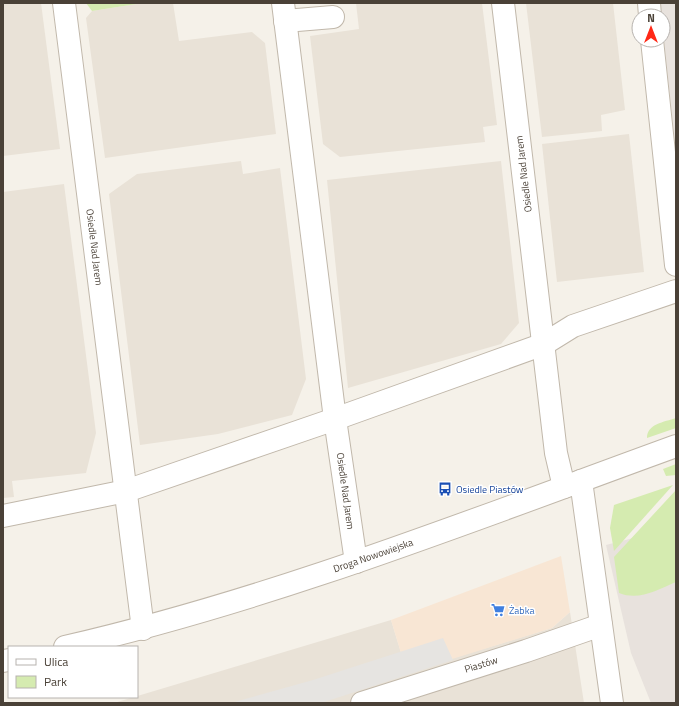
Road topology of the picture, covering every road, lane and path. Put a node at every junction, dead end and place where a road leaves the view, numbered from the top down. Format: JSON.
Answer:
{"nodes":[{"id":1,"x":64,"y":3,"type":"edge"},
{"id":2,"x":504,"y":3,"type":"edge"},
{"id":3,"x":284,"y":12,"type":"edge"},
{"id":4,"x":332,"y":17,"type":"dead end"},
{"id":5,"x":653,"y":48,"type":"edge"},
{"id":6,"x":676,"y":265,"type":"edge"},
{"id":7,"x":676,"y":290,"type":"edge"},
{"id":8,"x":544,"y":344,"type":"junction"},
{"id":9,"x":335,"y":420,"type":"junction"},
{"id":10,"x":676,"y":446,"type":"edge"},
{"id":11,"x":572,"y":484,"type":"junction"},
{"id":12,"x":126,"y":491,"type":"junction"},
{"id":13,"x":3,"y":516,"type":"edge"},
{"id":14,"x":356,"y":562,"type":"junction"},
{"id":15,"x":601,"y":626,"type":"junction"},
{"id":16,"x":143,"y":629,"type":"junction"},
{"id":17,"x":69,"y":646,"type":"edge"},
{"id":18,"x":362,"y":703,"type":"edge"},
{"id":19,"x":612,"y":703,"type":"edge"}],
"edges":[{"from":1,"to":12,"type":"street","name":"Osiedle Nad Jarem"},
{"from":2,"to":8,"type":"street","name":"Osiedle Nad Jarem"},
{"from":3,"to":4,"type":"street","name":"Osiedle Nad Jarem"},
{"from":3,"to":9,"type":"street","name":"Osiedle Nad Jarem"},
{"from":5,"to":6,"type":"street"},
{"from":7,"to":8,"type":"street"},
{"from":8,"to":9,"type":"street"},
{"from":8,"to":11,"type":"street","name":"Osiedle Nad Jarem"},
{"from":9,"to":12,"type":"street"},
{"from":9,"to":14,"type":"street","name":"Osiedle Nad Jarem"},
{"from":10,"to":11,"type":"street","name":"Droga Nowowiejska"},
{"from":11,"to":14,"type":"street","name":"Droga Nowowiejska"},
{"from":11,"to":15,"type":"street"},
{"from":12,"to":13,"type":"street"},
{"from":12,"to":16,"type":"street","name":"Osiedle Nad Jarem"},
{"from":14,"to":16,"type":"street","name":"Droga Nowowiejska"},
{"from":15,"to":18,"type":"street","name":"Piastów"},
{"from":15,"to":19,"type":"street"},
{"from":16,"to":17,"type":"street","name":"Droga Nowowiejska"}]}
